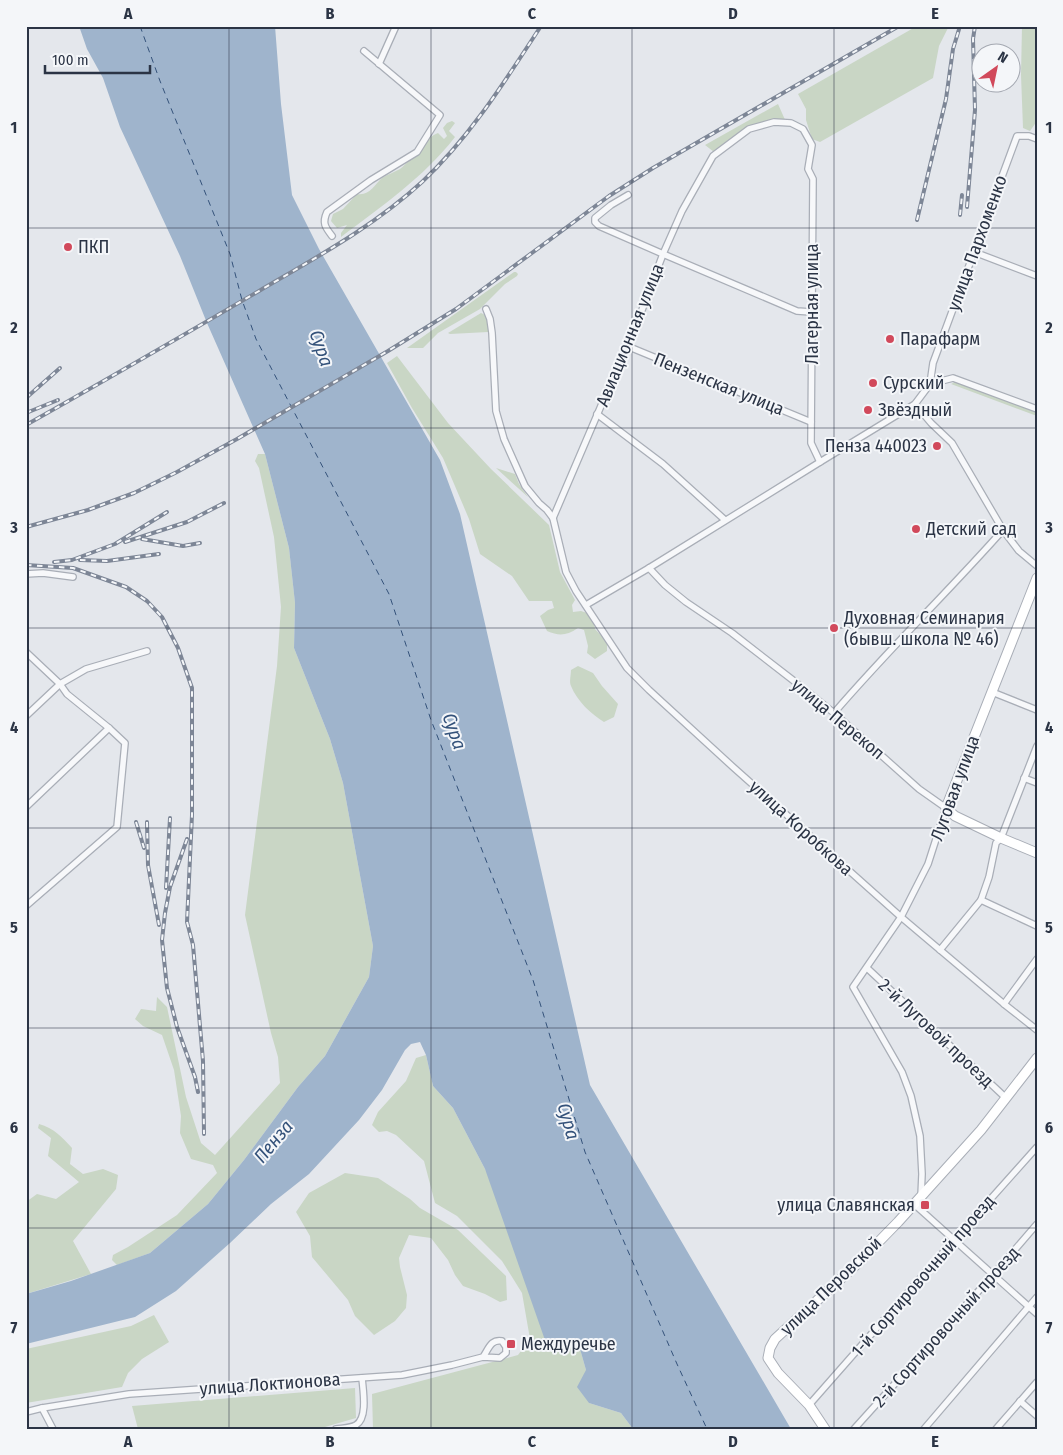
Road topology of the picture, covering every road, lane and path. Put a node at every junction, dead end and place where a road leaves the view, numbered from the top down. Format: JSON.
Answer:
{"nodes":[{"id":1,"x":396,"y":26,"type":"edge"},
{"id":2,"x":364,"y":51,"type":"dead end"},
{"id":3,"x":379,"y":64,"type":"junction"},
{"id":4,"x":1037,"y":139,"type":"edge"},
{"id":5,"x":713,"y":156,"type":"joint"},
{"id":6,"x":628,"y":195,"type":"dead end"},
{"id":7,"x":332,"y":236,"type":"dead end"},
{"id":8,"x":974,"y":252,"type":"junction"},
{"id":9,"x":663,"y":254,"type":"junction"},
{"id":10,"x":1037,"y":276,"type":"edge"},
{"id":11,"x":486,"y":309,"type":"dead end"},
{"id":12,"x":811,"y":312,"type":"junction"},
{"id":13,"x":627,"y":346,"type":"junction"},
{"id":14,"x":930,"y":384,"type":"junction"},
{"id":15,"x":915,"y":404,"type":"junction"},
{"id":16,"x":1037,"y":409,"type":"edge"},
{"id":17,"x":597,"y":414,"type":"junction"},
{"id":18,"x":811,"y":422,"type":"junction"},
{"id":19,"x":820,"y":462,"type":"junction"},
{"id":20,"x":553,"y":518,"type":"junction"},
{"id":21,"x":725,"y":520,"type":"junction"},
{"id":22,"x":1003,"y":530,"type":"junction"},
{"id":23,"x":1037,"y":566,"type":"edge"},
{"id":24,"x":650,"y":568,"type":"junction"},
{"id":25,"x":26,"y":574,"type":"edge"},
{"id":26,"x":73,"y":577,"type":"dead end"},
{"id":27,"x":1037,"y":578,"type":"edge"},
{"id":28,"x":586,"y":606,"type":"junction"},
{"id":29,"x":147,"y":651,"type":"dead end"},
{"id":30,"x":26,"y":652,"type":"edge"},
{"id":31,"x":60,"y":684,"type":"junction"},
{"id":32,"x":992,"y":692,"type":"junction"},
{"id":33,"x":1037,"y":710,"type":"edge"},
{"id":34,"x":834,"y":713,"type":"junction"},
{"id":35,"x":26,"y":716,"type":"edge"},
{"id":36,"x":109,"y":728,"type":"junction"},
{"id":37,"x":1037,"y":746,"type":"edge"},
{"id":38,"x":1024,"y":778,"type":"junction"},
{"id":39,"x":1037,"y":783,"type":"edge"},
{"id":40,"x":26,"y":806,"type":"edge"},
{"id":41,"x":946,"y":808,"type":"junction"},
{"id":42,"x":1000,"y":838,"type":"junction"},
{"id":43,"x":1037,"y":853,"type":"edge"},
{"id":44,"x":981,"y":900,"type":"junction"},
{"id":45,"x":26,"y":906,"type":"edge"},
{"id":46,"x":901,"y":917,"type":"junction"},
{"id":47,"x":1037,"y":926,"type":"edge"},
{"id":48,"x":940,"y":950,"type":"junction"},
{"id":49,"x":1037,"y":959,"type":"edge"},
{"id":50,"x":867,"y":968,"type":"junction"},
{"id":51,"x":1004,"y":1004,"type":"junction"},
{"id":52,"x":1037,"y":1030,"type":"edge"},
{"id":53,"x":1037,"y":1058,"type":"edge"},
{"id":54,"x":1006,"y":1098,"type":"junction"},
{"id":55,"x":1037,"y":1147,"type":"edge"},
{"id":56,"x":921,"y":1196,"type":"junction"},
{"id":57,"x":914,"y":1204,"type":"junction"},
{"id":58,"x":1037,"y":1224,"type":"edge"},
{"id":59,"x":954,"y":1240,"type":"junction"},
{"id":60,"x":993,"y":1275,"type":"junction"},
{"id":61,"x":1037,"y":1297,"type":"edge"},
{"id":62,"x":1029,"y":1306,"type":"junction"},
{"id":63,"x":1037,"y":1314,"type":"edge"},
{"id":64,"x":483,"y":1357,"type":"junction"},
{"id":65,"x":362,"y":1378,"type":"junction"},
{"id":66,"x":1037,"y":1382,"type":"edge"},
{"id":67,"x":1020,"y":1401,"type":"junction"},
{"id":68,"x":809,"y":1405,"type":"junction"},
{"id":69,"x":42,"y":1408,"type":"junction"},
{"id":70,"x":26,"y":1412,"type":"edge"},
{"id":71,"x":1037,"y":1416,"type":"edge"},
{"id":72,"x":54,"y":1429,"type":"edge"},
{"id":73,"x":336,"y":1429,"type":"edge"},
{"id":74,"x":825,"y":1429,"type":"edge"},
{"id":75,"x":854,"y":1429,"type":"edge"},
{"id":76,"x":924,"y":1429,"type":"edge"},
{"id":77,"x":996,"y":1429,"type":"edge"}],
"edges":[{"from":1,"to":3,"type":"street"},
{"from":2,"to":3,"type":"street"},
{"from":3,"to":7,"type":"street"},
{"from":4,"to":8,"type":"street","name":"улица Пархоменко"},
{"from":5,"to":9,"type":"street","name":"Авиационная улица"},
{"from":5,"to":12,"type":"street","name":"Лагерная улица"},
{"from":6,"to":9,"type":"street"},
{"from":8,"to":10,"type":"street"},
{"from":8,"to":14,"type":"street","name":"улица Пархоменко"},
{"from":9,"to":12,"type":"street"},
{"from":9,"to":13,"type":"street","name":"Авиационная улица"},
{"from":11,"to":20,"type":"street"},
{"from":12,"to":18,"type":"street","name":"Лагерная улица"},
{"from":13,"to":17,"type":"street","name":"Авиационная улица"},
{"from":13,"to":18,"type":"street","name":"Пензенская улица"},
{"from":14,"to":15,"type":"street","name":"улица Пархоменко"},
{"from":14,"to":16,"type":"street"},
{"from":15,"to":19,"type":"street"},
{"from":15,"to":22,"type":"street"},
{"from":17,"to":20,"type":"street","name":"Авиационная улица"},
{"from":17,"to":21,"type":"street"},
{"from":18,"to":19,"type":"street","name":"Лагерная улица"},
{"from":19,"to":21,"type":"street"},
{"from":20,"to":28,"type":"street","name":"улица Коробкова"},
{"from":21,"to":24,"type":"street"},
{"from":22,"to":23,"type":"street"},
{"from":22,"to":34,"type":"street"},
{"from":24,"to":28,"type":"street"},
{"from":24,"to":34,"type":"street","name":"улица Перекоп"},
{"from":25,"to":26,"type":"street"},
{"from":27,"to":32,"type":"main road","name":"Луговая улица"},
{"from":28,"to":46,"type":"street","name":"улица Коробкова"},
{"from":29,"to":31,"type":"street"},
{"from":30,"to":31,"type":"street"},
{"from":31,"to":35,"type":"street"},
{"from":31,"to":36,"type":"street"},
{"from":32,"to":33,"type":"street"},
{"from":32,"to":41,"type":"main road","name":"Луговая улица"},
{"from":34,"to":41,"type":"street","name":"улица Перекоп"},
{"from":36,"to":40,"type":"street"},
{"from":36,"to":45,"type":"street"},
{"from":37,"to":38,"type":"street"},
{"from":38,"to":39,"type":"street"},
{"from":38,"to":42,"type":"street"},
{"from":41,"to":42,"type":"main road","name":"улица Перекоп"},
{"from":41,"to":46,"type":"street","name":"Луговая улица"},
{"from":42,"to":43,"type":"main road","name":"улица Перекоп"},
{"from":42,"to":44,"type":"street"},
{"from":44,"to":47,"type":"street"},
{"from":44,"to":48,"type":"street"},
{"from":46,"to":48,"type":"street","name":"улица Коробкова"},
{"from":46,"to":50,"type":"street","name":"Луговая улица"},
{"from":48,"to":51,"type":"street","name":"улица Коробкова"},
{"from":49,"to":51,"type":"street"},
{"from":50,"to":54,"type":"street","name":"2-й Луговой проезд"},
{"from":50,"to":56,"type":"street","name":"Луговая улица"},
{"from":51,"to":52,"type":"street","name":"улица Коробкова"},
{"from":53,"to":54,"type":"main road","name":"улица Перовской"},
{"from":54,"to":56,"type":"main road","name":"улица Перовской"},
{"from":55,"to":59,"type":"street","name":"1-й Сортировочный проезд"},
{"from":56,"to":57,"type":"main road","name":"улица Перовской"},
{"from":57,"to":59,"type":"street"},
{"from":57,"to":68,"type":"main road","name":"улица Перовской"},
{"from":58,"to":60,"type":"street","name":"2-й Сортировочный проезд"},
{"from":59,"to":60,"type":"street"},
{"from":59,"to":68,"type":"street","name":"1-й Сортировочный проезд"},
{"from":60,"to":62,"type":"street"},
{"from":60,"to":75,"type":"street","name":"2-й Сортировочный проезд"},
{"from":61,"to":62,"type":"street"},
{"from":62,"to":63,"type":"street"},
{"from":62,"to":76,"type":"street"},
{"from":64,"to":64,"type":"street","name":"улица Локтионова"},
{"from":64,"to":65,"type":"street","name":"улица Локтионова"},
{"from":65,"to":69,"type":"street","name":"улица Локтионова"},
{"from":65,"to":73,"type":"street"},
{"from":66,"to":67,"type":"street"},
{"from":67,"to":71,"type":"street"},
{"from":67,"to":77,"type":"street"},
{"from":68,"to":74,"type":"main road"},
{"from":69,"to":70,"type":"street","name":"улица Локтионова"},
{"from":69,"to":72,"type":"street"}]}
